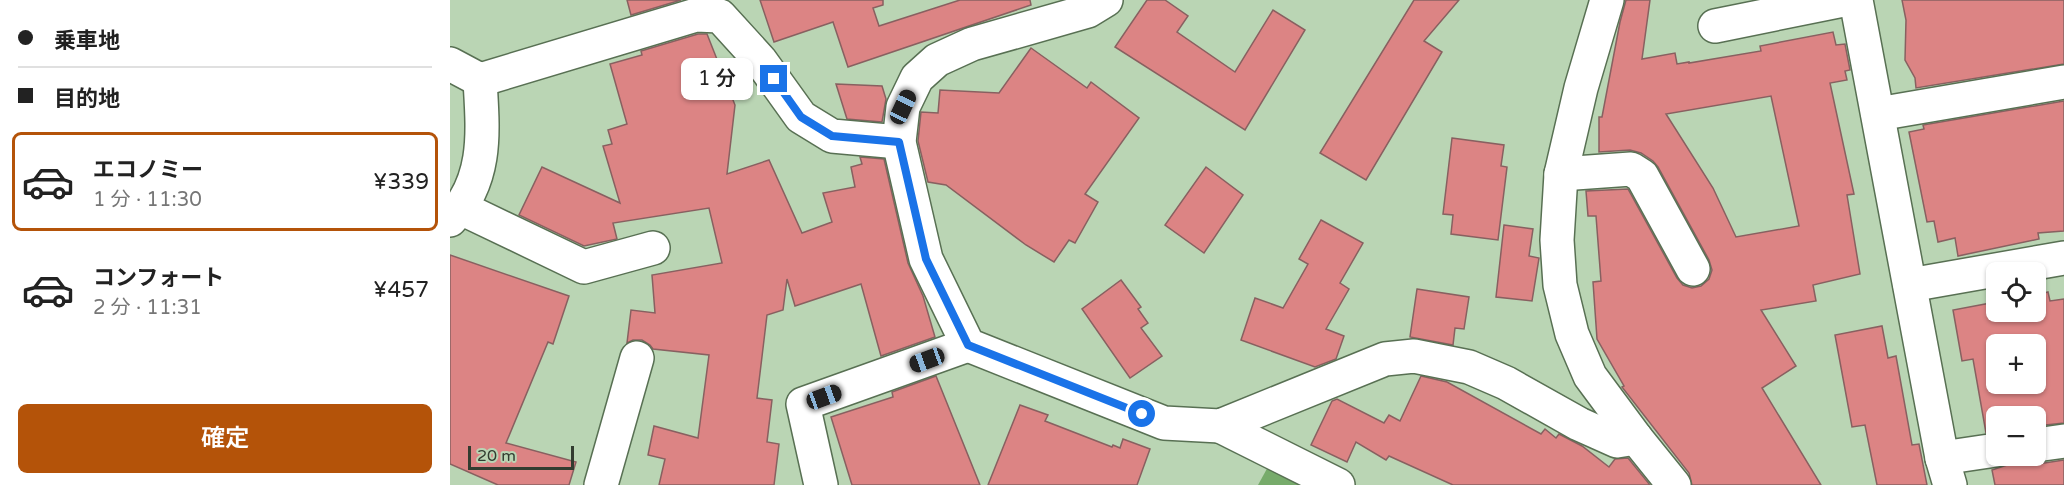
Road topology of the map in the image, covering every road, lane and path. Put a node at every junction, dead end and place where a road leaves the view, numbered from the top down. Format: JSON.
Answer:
{"nodes":[{"id":1,"x":1106,"y":0,"type":"edge"},
{"id":2,"x":1607,"y":0,"type":"edge"},
{"id":3,"x":1843,"y":0,"type":"edge"},
{"id":4,"x":1856,"y":0,"type":"edge"},
{"id":5,"x":1715,"y":26,"type":"dead end"},
{"id":6,"x":450,"y":64,"type":"edge"},
{"id":7,"x":480,"y":80,"type":"junction"},
{"id":8,"x":2064,"y":82,"type":"edge"},
{"id":9,"x":1878,"y":114,"type":"junction"},
{"id":10,"x":899,"y":142,"type":"junction"},
{"id":11,"x":1561,"y":174,"type":"junction"},
{"id":12,"x":456,"y":214,"type":"edge"},
{"id":13,"x":653,"y":248,"type":"dead end"},
{"id":14,"x":2064,"y":258,"type":"edge"},
{"id":15,"x":1693,"y":269,"type":"dead end"},
{"id":16,"x":1910,"y":285,"type":"junction"},
{"id":17,"x":968,"y":345,"type":"junction"},
{"id":18,"x":637,"y":358,"type":"dead end"},
{"id":19,"x":1220,"y":426,"type":"junction"},
{"id":20,"x":1636,"y":438,"type":"junction"},
{"id":21,"x":2064,"y":441,"type":"edge"},
{"id":22,"x":2046,"y":444,"type":"edge"},
{"id":23,"x":1986,"y":454,"type":"edge"},
{"id":24,"x":1946,"y":471,"type":"edge"},
{"id":25,"x":601,"y":485,"type":"edge"},
{"id":26,"x":821,"y":485,"type":"edge"},
{"id":27,"x":1338,"y":485,"type":"edge"},
{"id":28,"x":1674,"y":485,"type":"edge"}],
"edges":[{"from":1,"to":10,"type":"street"},
{"from":2,"to":11,"type":"street"},
{"from":3,"to":5,"type":"street"},
{"from":4,"to":9,"type":"street"},
{"from":6,"to":7,"type":"street"},
{"from":7,"to":10,"type":"street"},
{"from":7,"to":12,"type":"street"},
{"from":8,"to":9,"type":"street"},
{"from":9,"to":16,"type":"street"},
{"from":10,"to":17,"type":"street"},
{"from":11,"to":15,"type":"street"},
{"from":11,"to":20,"type":"street"},
{"from":12,"to":13,"type":"street"},
{"from":14,"to":16,"type":"street"},
{"from":16,"to":24,"type":"street"},
{"from":17,"to":19,"type":"street"},
{"from":17,"to":26,"type":"street"},
{"from":18,"to":25,"type":"street"},
{"from":19,"to":20,"type":"street"},
{"from":19,"to":27,"type":"street"},
{"from":20,"to":28,"type":"street"},
{"from":21,"to":22,"type":"street"},
{"from":23,"to":24,"type":"street"}]}
